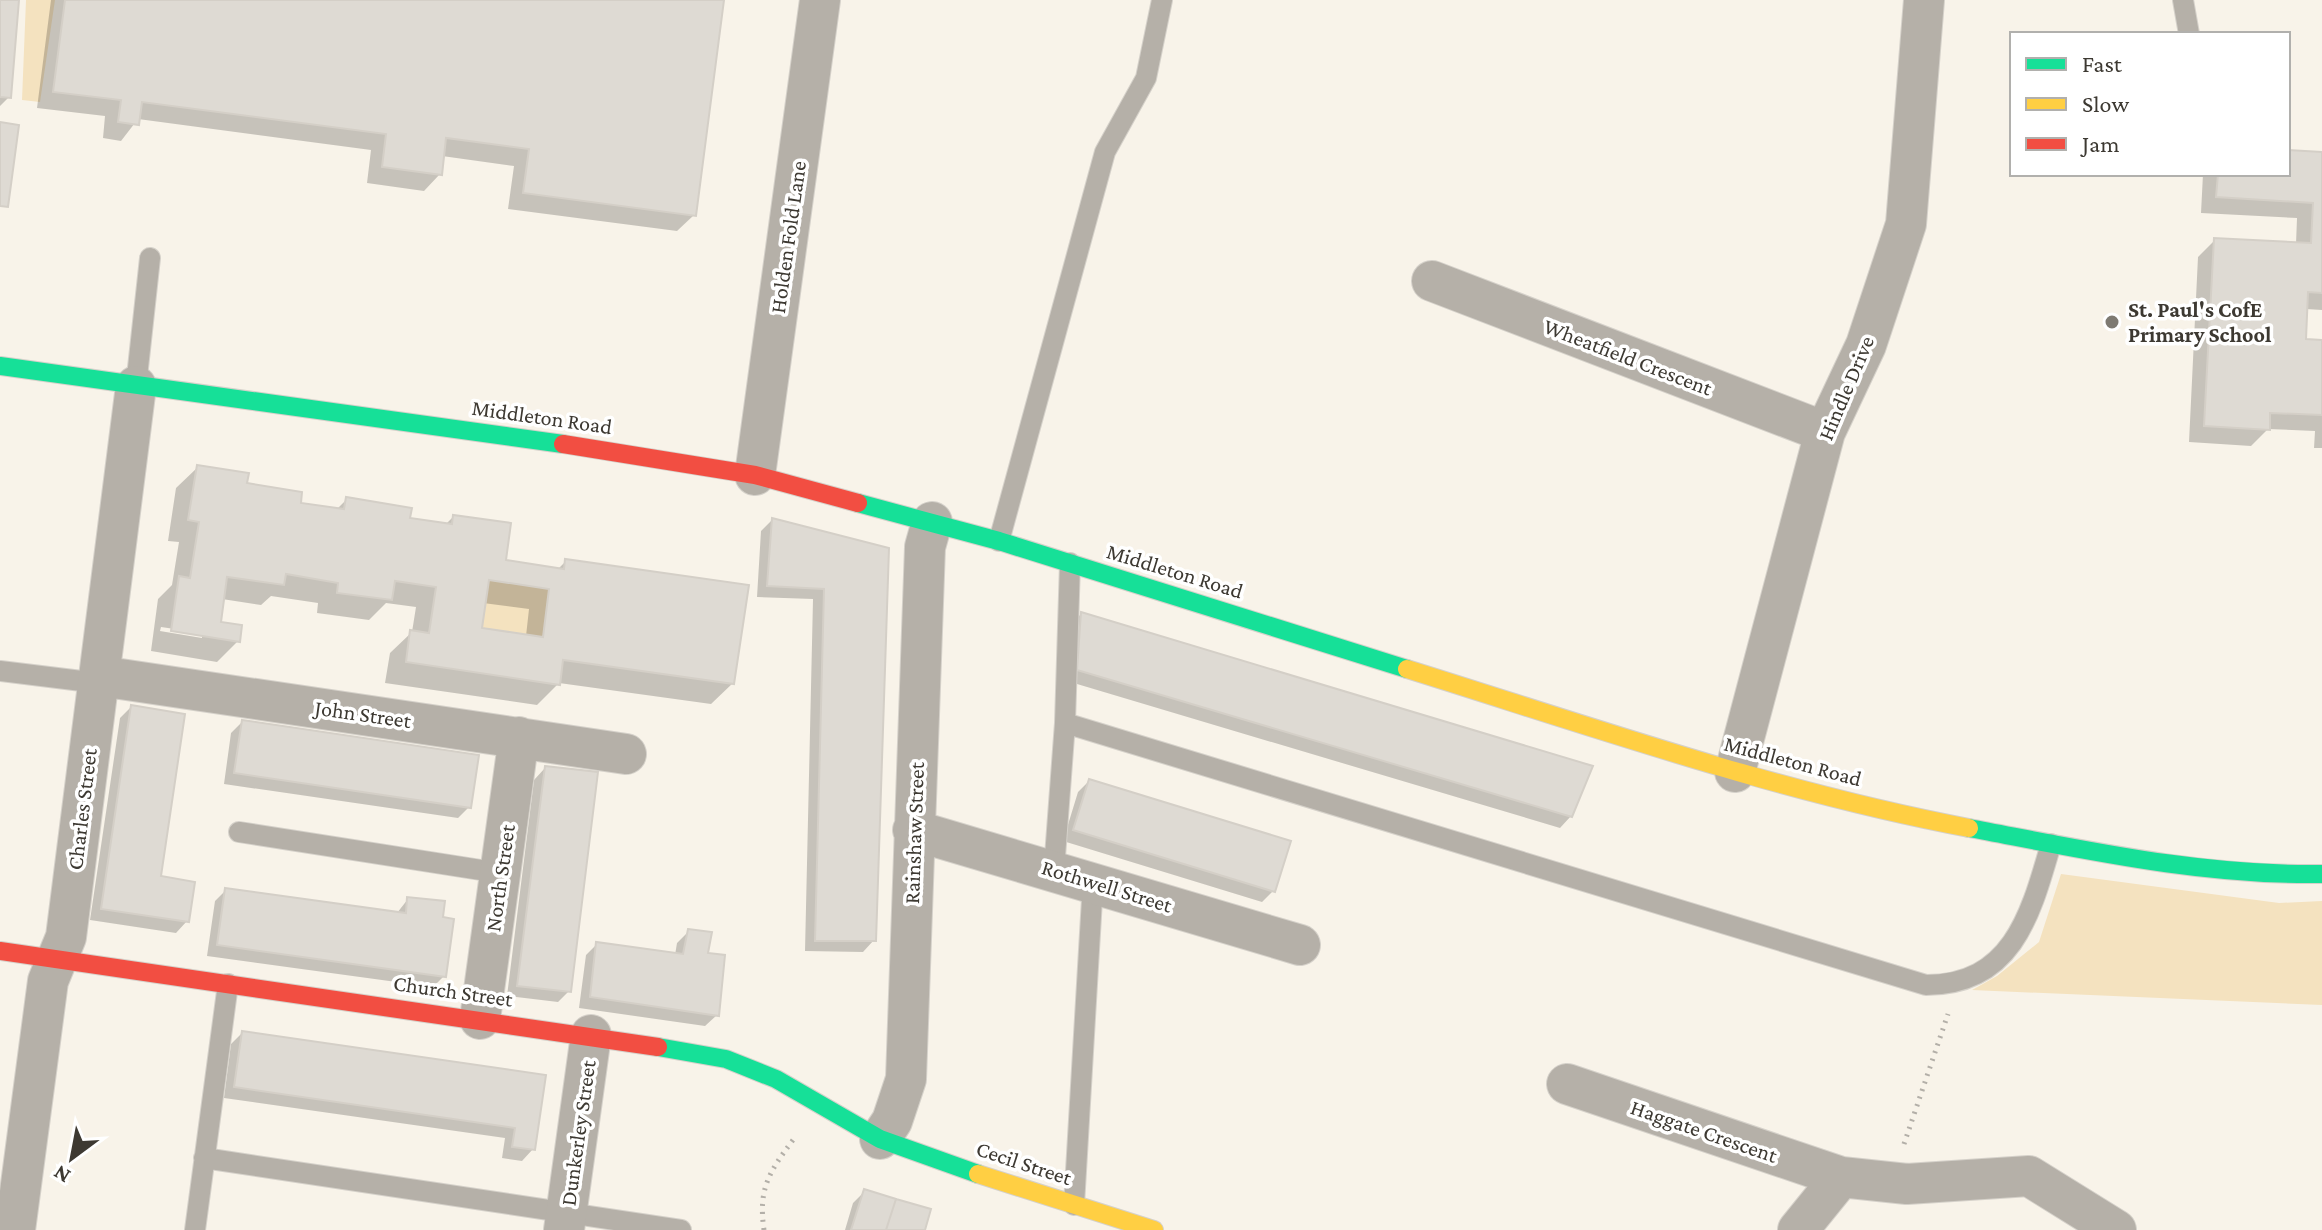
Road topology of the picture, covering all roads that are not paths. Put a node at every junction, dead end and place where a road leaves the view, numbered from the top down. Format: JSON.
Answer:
{"nodes":[{"id":1,"x":820,"y":0,"type":"edge"},
{"id":2,"x":1162,"y":0,"type":"edge"},
{"id":3,"x":1924,"y":0,"type":"edge"},
{"id":4,"x":2183,"y":0,"type":"edge"},
{"id":5,"x":2189,"y":32,"type":"edge"},
{"id":6,"x":150,"y":258,"type":"dead end"},
{"id":7,"x":1432,"y":281,"type":"dead end"},
{"id":8,"x":0,"y":366,"type":"edge"},
{"id":9,"x":136,"y":386,"type":"junction"},
{"id":10,"x":1825,"y":432,"type":"junction"},
{"id":11,"x":755,"y":475,"type":"junction"},
{"id":12,"x":932,"y":522,"type":"junction"},
{"id":13,"x":999,"y":541,"type":"junction"},
{"id":14,"x":1070,"y":563,"type":"junction"},
{"id":15,"x":0,"y":671,"type":"edge"},
{"id":16,"x":99,"y":680,"type":"junction"},
{"id":17,"x":1065,"y":723,"type":"junction"},
{"id":18,"x":519,"y":737,"type":"junction"},
{"id":19,"x":626,"y":754,"type":"dead end"},
{"id":20,"x":1735,"y":772,"type":"junction"},
{"id":21,"x":913,"y":830,"type":"junction"},
{"id":22,"x":239,"y":832,"type":"dead end"},
{"id":23,"x":2051,"y":844,"type":"junction"},
{"id":24,"x":1054,"y":870,"type":"junction"},
{"id":25,"x":500,"y":873,"type":"junction"},
{"id":26,"x":2322,"y":874,"type":"edge"},
{"id":27,"x":1093,"y":882,"type":"junction"},
{"id":28,"x":1300,"y":945,"type":"dead end"},
{"id":29,"x":0,"y":951,"type":"edge"},
{"id":30,"x":58,"y":959,"type":"junction"},
{"id":31,"x":228,"y":984,"type":"junction"},
{"id":32,"x":480,"y":1019,"type":"junction"},
{"id":33,"x":591,"y":1035,"type":"junction"},
{"id":34,"x":1567,"y":1084,"type":"dead end"},
{"id":35,"x":880,"y":1139,"type":"junction"},
{"id":36,"x":204,"y":1158,"type":"junction"},
{"id":37,"x":1841,"y":1177,"type":"junction"},
{"id":38,"x":1074,"y":1205,"type":"junction"},
{"id":39,"x":565,"y":1221,"type":"edge"},
{"id":40,"x":15,"y":1230,"type":"edge"},
{"id":41,"x":195,"y":1230,"type":"edge"},
{"id":42,"x":681,"y":1230,"type":"edge"},
{"id":43,"x":1154,"y":1230,"type":"edge"},
{"id":44,"x":1798,"y":1230,"type":"edge"},
{"id":45,"x":2116,"y":1230,"type":"edge"}],
"edges":[{"from":1,"to":11,"type":"street","name":"Holden Fold Lane"},
{"from":2,"to":13,"type":"lane"},
{"from":3,"to":10,"type":"street","name":"Hindle Drive"},
{"from":4,"to":5,"type":"lane"},
{"from":6,"to":9,"type":"lane"},
{"from":7,"to":10,"type":"street","name":"Wheatfield Crescent"},
{"from":8,"to":9,"type":"main road","name":"Middleton Road"},
{"from":9,"to":11,"type":"main road","name":"Middleton Road"},
{"from":9,"to":16,"type":"street","name":"Charles Street"},
{"from":10,"to":20,"type":"street","name":"Hindle Drive"},
{"from":11,"to":12,"type":"main road","name":"Middleton Road"},
{"from":12,"to":13,"type":"main road","name":"Middleton Road"},
{"from":12,"to":21,"type":"street","name":"Rainshaw Street"},
{"from":13,"to":14,"type":"main road","name":"Middleton Road"},
{"from":14,"to":17,"type":"lane"},
{"from":14,"to":20,"type":"main road","name":"Middleton Road"},
{"from":15,"to":16,"type":"lane"},
{"from":16,"to":18,"type":"street","name":"John Street"},
{"from":16,"to":30,"type":"street","name":"Charles Street"},
{"from":17,"to":23,"type":"lane"},
{"from":17,"to":24,"type":"lane"},
{"from":18,"to":19,"type":"street","name":"John Street"},
{"from":18,"to":25,"type":"street","name":"North Street"},
{"from":20,"to":23,"type":"main road","name":"Middleton Road"},
{"from":21,"to":24,"type":"street","name":"Rothwell Street"},
{"from":21,"to":35,"type":"street","name":"Rainshaw Street"},
{"from":22,"to":25,"type":"lane"},
{"from":23,"to":26,"type":"main road","name":"Middleton Road"},
{"from":24,"to":27,"type":"street","name":"Rothwell Street"},
{"from":25,"to":32,"type":"street","name":"North Street"},
{"from":27,"to":28,"type":"street","name":"Rothwell Street"},
{"from":27,"to":38,"type":"lane"},
{"from":29,"to":30,"type":"main road","name":"Church Street"},
{"from":30,"to":31,"type":"main road","name":"Church Street"},
{"from":30,"to":40,"type":"street","name":"Charles Street"},
{"from":31,"to":32,"type":"main road","name":"Church Street"},
{"from":31,"to":36,"type":"lane"},
{"from":32,"to":33,"type":"main road","name":"Church Street"},
{"from":33,"to":35,"type":"main road","name":"Church Street"},
{"from":33,"to":39,"type":"street","name":"Dunkerley Street"},
{"from":34,"to":37,"type":"street","name":"Haggate Crescent"},
{"from":35,"to":38,"type":"main road","name":"Cecil Street"},
{"from":36,"to":39,"type":"lane"},
{"from":36,"to":41,"type":"lane"},
{"from":37,"to":44,"type":"street"},
{"from":37,"to":45,"type":"street","name":"Haggate Crescent"},
{"from":38,"to":43,"type":"main road","name":"Cecil Street"},
{"from":39,"to":42,"type":"lane"}]}
